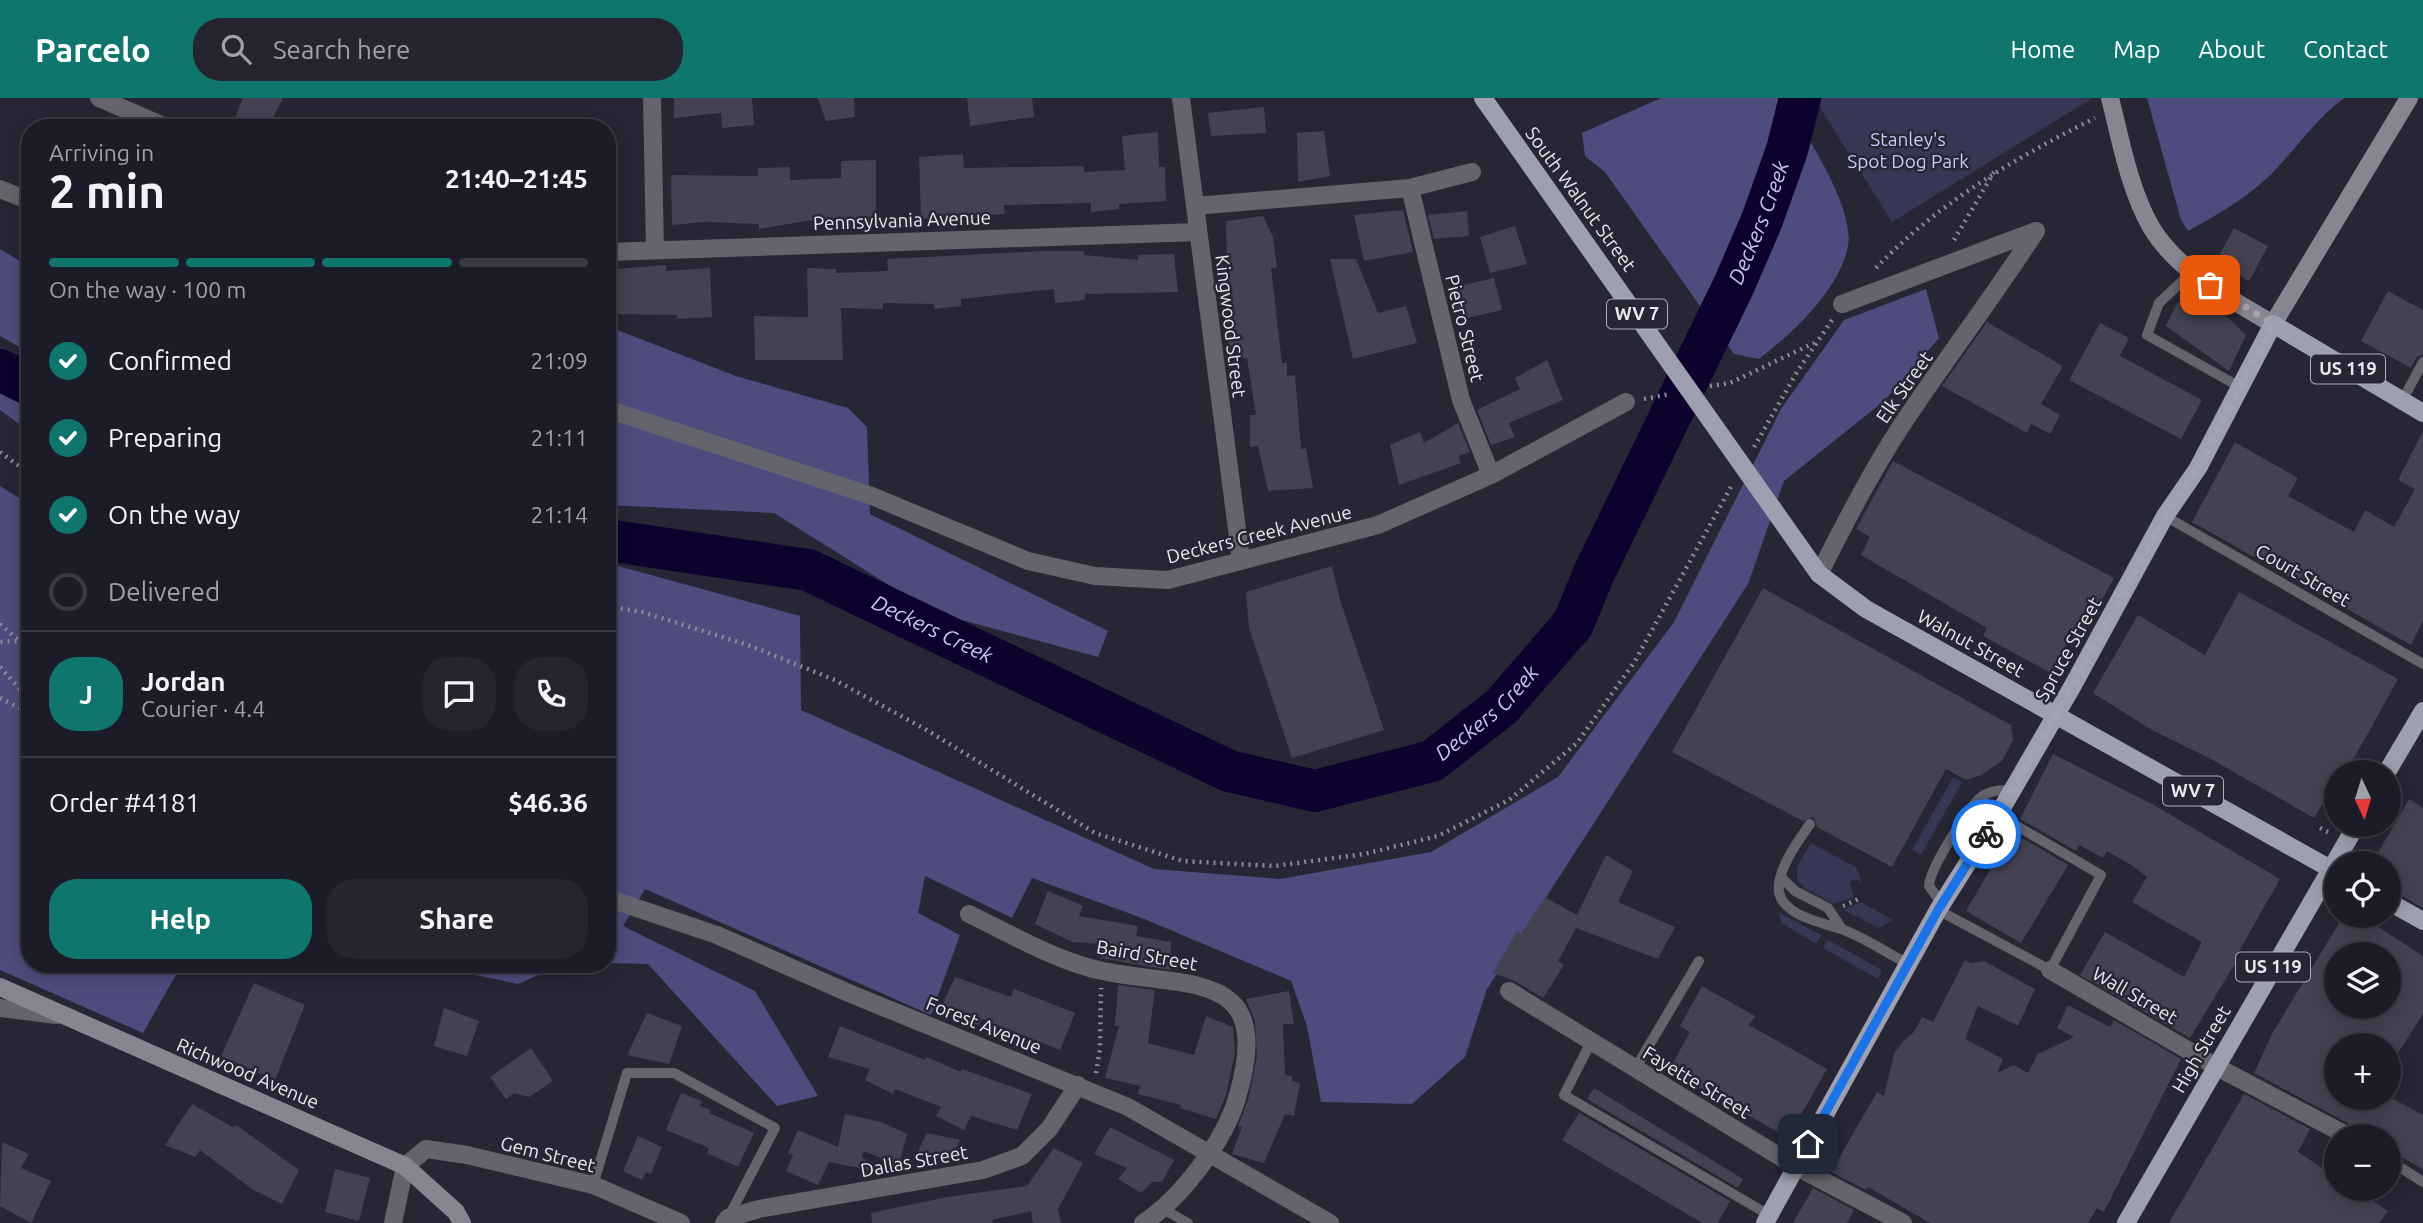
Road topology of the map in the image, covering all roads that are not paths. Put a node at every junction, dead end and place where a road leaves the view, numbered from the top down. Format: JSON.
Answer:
{"nodes":[{"id":1,"x":99,"y":98,"type":"edge"},
{"id":2,"x":652,"y":98,"type":"edge"},
{"id":3,"x":1181,"y":98,"type":"edge"},
{"id":4,"x":1483,"y":98,"type":"edge"},
{"id":5,"x":2110,"y":98,"type":"edge"},
{"id":6,"x":2409,"y":98,"type":"edge"},
{"id":7,"x":147,"y":119,"type":"edge"},
{"id":8,"x":1472,"y":172,"type":"dead end"},
{"id":9,"x":1410,"y":188,"type":"junction"},
{"id":10,"x":0,"y":189,"type":"edge"},
{"id":11,"x":21,"y":197,"type":"edge"},
{"id":12,"x":1195,"y":206,"type":"junction"},
{"id":13,"x":1198,"y":232,"type":"junction"},
{"id":14,"x":655,"y":249,"type":"junction"},
{"id":15,"x":616,"y":251,"type":"edge"},
{"id":16,"x":2188,"y":268,"type":"junction"},
{"id":17,"x":1842,"y":304,"type":"road end"},
{"id":18,"x":2273,"y":324,"type":"junction"},
{"id":19,"x":2423,"y":362,"type":"edge"},
{"id":20,"x":2240,"y":387,"type":"junction"},
{"id":21,"x":2402,"y":401,"type":"junction"},
{"id":22,"x":1626,"y":402,"type":"dead end"},
{"id":23,"x":616,"y":412,"type":"edge"},
{"id":24,"x":2423,"y":413,"type":"edge"},
{"id":25,"x":1491,"y":475,"type":"junction"},
{"id":26,"x":2165,"y":516,"type":"junction"},
{"id":27,"x":1787,"y":532,"type":"joint"},
{"id":28,"x":1241,"y":560,"type":"junction"},
{"id":29,"x":1819,"y":574,"type":"junction"},
{"id":30,"x":2423,"y":664,"type":"edge"},
{"id":31,"x":2423,"y":711,"type":"edge"},
{"id":32,"x":2055,"y":715,"type":"junction"},
{"id":33,"x":2395,"y":760,"type":"edge"},
{"id":34,"x":2012,"y":790,"type":"junction"},
{"id":35,"x":1998,"y":816,"type":"junction"},
{"id":36,"x":1810,"y":824,"type":"dead end"},
{"id":37,"x":2324,"y":864,"type":"edge"},
{"id":38,"x":1782,"y":878,"type":"junction"},
{"id":39,"x":2324,"y":886,"type":"edge"},
{"id":40,"x":616,"y":901,"type":"edge"},
{"id":41,"x":1940,"y":907,"type":"junction"},
{"id":42,"x":2401,"y":909,"type":"edge"},
{"id":43,"x":968,"y":914,"type":"dead end"},
{"id":44,"x":2423,"y":921,"type":"edge"},
{"id":45,"x":1842,"y":929,"type":"junction"},
{"id":46,"x":1699,"y":961,"type":"dead end"},
{"id":47,"x":1908,"y":964,"type":"junction"},
{"id":48,"x":2050,"y":970,"type":"junction"},
{"id":49,"x":0,"y":987,"type":"edge"},
{"id":50,"x":1509,"y":991,"type":"dead end"},
{"id":51,"x":0,"y":1008,"type":"edge"},
{"id":52,"x":57,"y":1015,"type":"junction"},
{"id":53,"x":1590,"y":1044,"type":"junction"},
{"id":54,"x":2215,"y":1066,"type":"junction"},
{"id":55,"x":1635,"y":1069,"type":"junction"},
{"id":56,"x":1083,"y":1087,"type":"junction"},
{"id":57,"x":2325,"y":1124,"type":"edge"},
{"id":58,"x":1212,"y":1153,"type":"junction"},
{"id":59,"x":405,"y":1166,"type":"junction"},
{"id":60,"x":1795,"y":1166,"type":"junction"},
{"id":61,"x":2401,"y":1168,"type":"edge"},
{"id":62,"x":2423,"y":1182,"type":"edge"},
{"id":63,"x":593,"y":1185,"type":"junction"},
{"id":64,"x":1161,"y":1208,"type":"junction"},
{"id":65,"x":1767,"y":1219,"type":"edge"},
{"id":66,"x":726,"y":1221,"type":"edge"},
{"id":67,"x":1320,"y":1221,"type":"edge"},
{"id":68,"x":393,"y":1223,"type":"edge"},
{"id":69,"x":462,"y":1223,"type":"edge"},
{"id":70,"x":681,"y":1223,"type":"edge"},
{"id":71,"x":1143,"y":1223,"type":"edge"},
{"id":72,"x":1188,"y":1223,"type":"edge"},
{"id":73,"x":1903,"y":1223,"type":"edge"},
{"id":74,"x":2126,"y":1223,"type":"edge"}],
"edges":[{"from":1,"to":7,"type":"street"},
{"from":2,"to":14,"type":"street"},
{"from":3,"to":12,"type":"street","name":"Kingwood Street"},
{"from":4,"to":27,"type":"main road","name":"South Walnut Street","number":"WV 7"},
{"from":5,"to":16,"type":"street"},
{"from":6,"to":18,"type":"street","name":"Spruce Street"},
{"from":8,"to":9,"type":"street"},
{"from":9,"to":12,"type":"street"},
{"from":9,"to":25,"type":"street","name":"Pietro Street"},
{"from":10,"to":11,"type":"street"},
{"from":12,"to":13,"type":"street","name":"Kingwood Street"},
{"from":13,"to":14,"type":"street","name":"Pennsylvania Avenue"},
{"from":13,"to":28,"type":"street","name":"Kingwood Street"},
{"from":14,"to":15,"type":"street","name":"Pennsylvania Avenue"},
{"from":16,"to":18,"type":"street"},
{"from":16,"to":20,"type":"lane"},
{"from":17,"to":29,"type":"street","name":"Elk Street"},
{"from":18,"to":20,"type":"main road","name":"Spruce Street"},
{"from":18,"to":21,"type":"main road","number":"US 119"},
{"from":19,"to":21,"type":"lane"},
{"from":20,"to":26,"type":"main road","name":"Spruce Street"},
{"from":21,"to":24,"type":"main road","number":"US 119"},
{"from":22,"to":25,"type":"street","name":"Deckers Creek Avenue"},
{"from":23,"to":28,"type":"street","name":"Deckers Creek Avenue"},
{"from":25,"to":28,"type":"street","name":"Deckers Creek Avenue"},
{"from":26,"to":30,"type":"lane","name":"Court Street"},
{"from":26,"to":32,"type":"main road","name":"Spruce Street"},
{"from":27,"to":29,"type":"main road","name":"Walnut Street","number":"WV 7"},
{"from":29,"to":32,"type":"main road","name":"Walnut Street","number":"WV 7"},
{"from":31,"to":33,"type":"main road"},
{"from":32,"to":34,"type":"main road","name":"Spruce Street"},
{"from":32,"to":37,"type":"main road","name":"Walnut Street","number":"WV 7"},
{"from":34,"to":35,"type":"main road","name":"Spruce Street"},
{"from":34,"to":41,"type":"lane"},
{"from":35,"to":41,"type":"main road","name":"Spruce Street"},
{"from":35,"to":48,"type":"lane"},
{"from":36,"to":38,"type":"lane"},
{"from":38,"to":45,"type":"lane"},
{"from":38,"to":45,"type":"lane"},
{"from":39,"to":54,"type":"main road","name":"High Street","number":"US 119"},
{"from":40,"to":56,"type":"street","name":"Forest Avenue"},
{"from":41,"to":47,"type":"main road","name":"Spruce Street"},
{"from":41,"to":48,"type":"lane","name":"Wall Street"},
{"from":42,"to":44,"type":"main road"},
{"from":43,"to":58,"type":"street","name":"Baird Street"},
{"from":45,"to":47,"type":"lane"},
{"from":46,"to":55,"type":"lane"},
{"from":47,"to":60,"type":"main road","name":"Spruce Street"},
{"from":48,"to":54,"type":"street","name":"Wall Street"},
{"from":49,"to":52,"type":"street","name":"Richwood Avenue"},
{"from":50,"to":53,"type":"street","name":"Fayette Street"},
{"from":51,"to":52,"type":"street"},
{"from":52,"to":59,"type":"street","name":"Richwood Avenue"},
{"from":53,"to":55,"type":"street","name":"Fayette Street"},
{"from":53,"to":65,"type":"lane"},
{"from":54,"to":57,"type":"street","name":"Wall Street"},
{"from":54,"to":74,"type":"main road","name":"High Street","number":"US 119"},
{"from":55,"to":60,"type":"street","name":"Fayette Street"},
{"from":56,"to":58,"type":"street","name":"Forest Avenue"},
{"from":56,"to":66,"type":"street","name":"Dallas Street"},
{"from":58,"to":64,"type":"street","name":"Baird Street"},
{"from":58,"to":67,"type":"street","name":"Forest Avenue"},
{"from":59,"to":63,"type":"street","name":"Gem Street"},
{"from":59,"to":68,"type":"street"},
{"from":59,"to":69,"type":"street","name":"Richwood Avenue"},
{"from":60,"to":65,"type":"main road","name":"Spruce Street"},
{"from":60,"to":73,"type":"street","name":"Fayette Street"},
{"from":61,"to":62,"type":"lane"},
{"from":63,"to":66,"type":"lane"},
{"from":63,"to":70,"type":"street","name":"Gem Street"},
{"from":64,"to":71,"type":"street","name":"Baird Street"},
{"from":64,"to":72,"type":"lane"}]}
